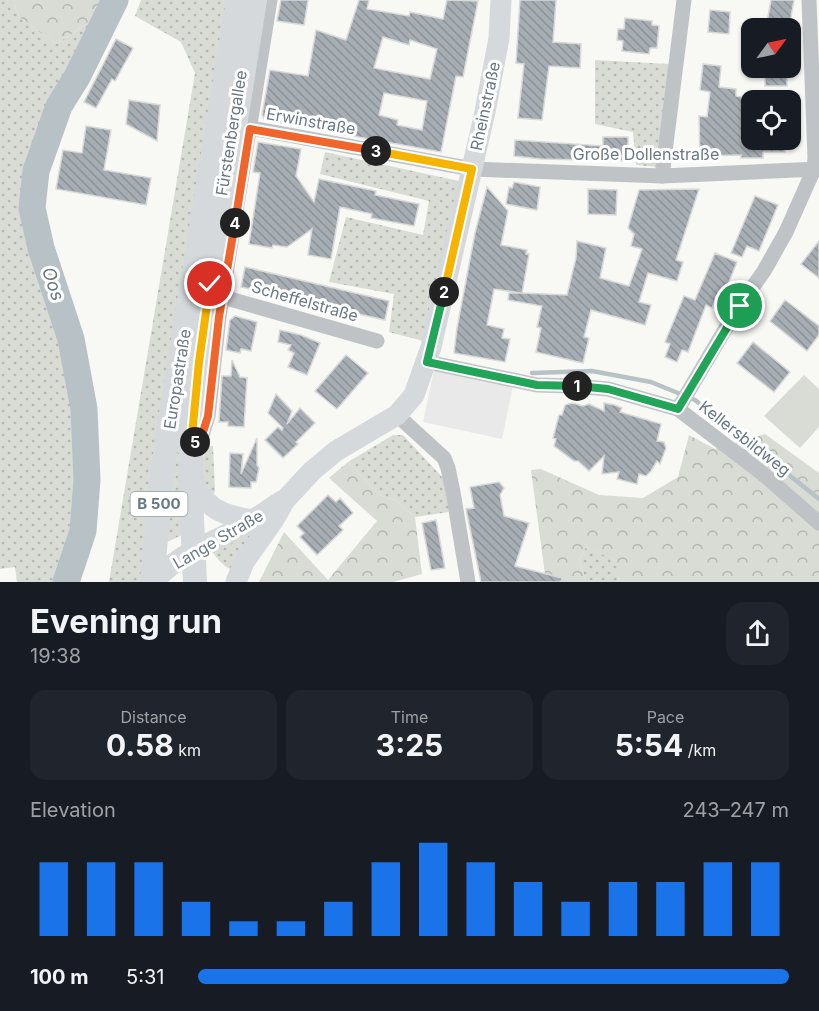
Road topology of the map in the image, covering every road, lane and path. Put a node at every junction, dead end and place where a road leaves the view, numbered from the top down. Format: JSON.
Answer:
{"nodes":[{"id":1,"x":238,"y":0,"type":"edge"},
{"id":2,"x":255,"y":0,"type":"edge"},
{"id":3,"x":270,"y":0,"type":"edge"},
{"id":4,"x":501,"y":0,"type":"edge"},
{"id":5,"x":684,"y":0,"type":"edge"},
{"id":6,"x":809,"y":0,"type":"edge"},
{"id":7,"x":250,"y":129,"type":"junction"},
{"id":8,"x":472,"y":169,"type":"junction"},
{"id":9,"x":816,"y":169,"type":"edge"},
{"id":10,"x":662,"y":176,"type":"junction"},
{"id":11,"x":223,"y":297,"type":"junction"},
{"id":12,"x":377,"y":341,"type":"dead end"},
{"id":13,"x":427,"y":362,"type":"junction"},
{"id":14,"x":683,"y":400,"type":"junction"},
{"id":15,"x":397,"y":415,"type":"junction"},
{"id":16,"x":191,"y":446,"type":"junction"},
{"id":17,"x":190,"y":477,"type":"junction"},
{"id":18,"x":285,"y":500,"type":"junction"},
{"id":19,"x":253,"y":520,"type":"junction"},
{"id":20,"x":819,"y":523,"type":"edge"},
{"id":21,"x":193,"y":549,"type":"junction"},
{"id":22,"x":153,"y":582,"type":"edge"},
{"id":23,"x":195,"y":582,"type":"edge"},
{"id":24,"x":236,"y":582,"type":"edge"},
{"id":25,"x":468,"y":582,"type":"edge"}],
"edges":[{"from":1,"to":22,"type":"main road","name":"Europastraße","number":"B 500"},
{"from":2,"to":16,"type":"main road","name":"Europastraße","number":"B 500"},
{"from":3,"to":7,"type":"street","name":"Fürstenbergallee"},
{"from":4,"to":8,"type":"street","name":"Rheinstraße"},
{"from":5,"to":10,"type":"street"},
{"from":6,"to":9,"type":"street"},
{"from":7,"to":8,"type":"street","name":"Erwinstraße"},
{"from":7,"to":11,"type":"street","name":"Fürstenbergallee"},
{"from":8,"to":10,"type":"street","name":"Große Dollenstraße"},
{"from":8,"to":13,"type":"street","name":"Rheinstraße"},
{"from":9,"to":10,"type":"street","name":"Große Dollenstraße"},
{"from":9,"to":14,"type":"street"},
{"from":11,"to":12,"type":"street","name":"Scheffelstraße"},
{"from":11,"to":16,"type":"street","name":"Fürstenbergallee"},
{"from":13,"to":14,"type":"street","name":"Kellersbildweg"},
{"from":13,"to":15,"type":"street","name":"Rheinstraße"},
{"from":14,"to":20,"type":"street","name":"Kellersbildweg"},
{"from":15,"to":18,"type":"street","name":"Lange Straße"},
{"from":15,"to":25,"type":"street"},
{"from":16,"to":17,"type":"main road","name":"Europastraße","number":"B 500"},
{"from":17,"to":19,"type":"street"},
{"from":17,"to":21,"type":"main road","name":"Europastraße","number":"B 500"},
{"from":18,"to":19,"type":"street","name":"Lange Straße"},
{"from":18,"to":24,"type":"street","name":"Lange Straße"},
{"from":19,"to":21,"type":"street","name":"Lange Straße"},
{"from":21,"to":22,"type":"street","name":"Lange Straße"},
{"from":21,"to":23,"type":"main road","name":"Europastraße","number":"B 500"}]}
